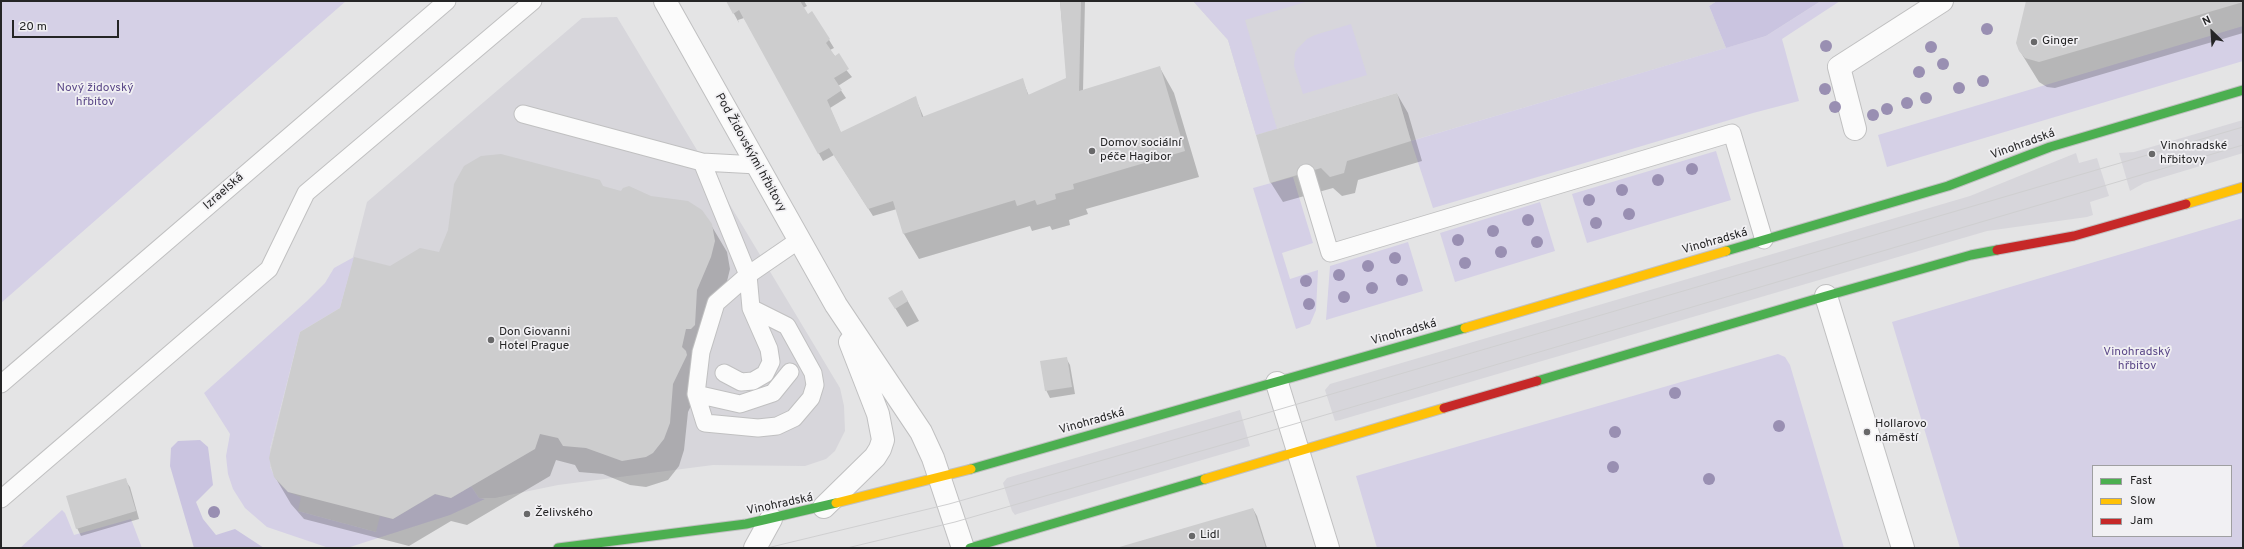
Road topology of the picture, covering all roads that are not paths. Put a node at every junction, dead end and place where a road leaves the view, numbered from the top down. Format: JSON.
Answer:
{"nodes":[{"id":1,"x":447,"y":1,"type":"edge"},
{"id":2,"x":533,"y":1,"type":"edge"},
{"id":3,"x":665,"y":1,"type":"edge"},
{"id":4,"x":1942,"y":1,"type":"edge"},
{"id":5,"x":2243,"y":90,"type":"edge"},
{"id":6,"x":523,"y":114,"type":"dead end"},
{"id":7,"x":1855,"y":128,"type":"dead end"},
{"id":8,"x":702,"y":162,"type":"junction"},
{"id":9,"x":757,"y":165,"type":"junction"},
{"id":10,"x":1306,"y":173,"type":"dead end"},
{"id":11,"x":2243,"y":187,"type":"edge"},
{"id":12,"x":799,"y":240,"type":"junction"},
{"id":13,"x":1764,"y":240,"type":"junction"},
{"id":14,"x":748,"y":274,"type":"junction"},
{"id":15,"x":1826,"y":296,"type":"junction"},
{"id":16,"x":836,"y":305,"type":"junction"},
{"id":17,"x":751,"y":308,"type":"junction"},
{"id":18,"x":790,"y":372,"type":"dead end"},
{"id":19,"x":724,"y":373,"type":"dead end"},
{"id":20,"x":1277,"y":383,"type":"junction"},
{"id":21,"x":1,"y":384,"type":"edge"},
{"id":22,"x":696,"y":394,"type":"junction"},
{"id":23,"x":1298,"y":451,"type":"junction"},
{"id":24,"x":940,"y":478,"type":"junction"},
{"id":25,"x":1,"y":499,"type":"edge"},
{"id":26,"x":824,"y":507,"type":"junction"},
{"id":27,"x":771,"y":519,"type":"junction"},
{"id":28,"x":558,"y":548,"type":"edge"},
{"id":29,"x":755,"y":548,"type":"edge"},
{"id":30,"x":964,"y":548,"type":"edge"},
{"id":31,"x":970,"y":548,"type":"edge"},
{"id":32,"x":1328,"y":548,"type":"edge"},
{"id":33,"x":1903,"y":548,"type":"edge"}],
"edges":[{"from":1,"to":21,"type":"lane","name":"Izraelská"},
{"from":2,"to":25,"type":"lane"},
{"from":3,"to":9,"type":"street","name":"Pod Židovskými hřbitovy"},
{"from":4,"to":7,"type":"street"},
{"from":5,"to":13,"type":"main road","name":"Vinohradská"},
{"from":6,"to":8,"type":"lane"},
{"from":8,"to":9,"type":"lane"},
{"from":8,"to":14,"type":"lane"},
{"from":9,"to":12,"type":"street","name":"Pod Židovskými hřbitovy"},
{"from":10,"to":13,"type":"lane"},
{"from":11,"to":15,"type":"main road"},
{"from":12,"to":14,"type":"lane"},
{"from":12,"to":16,"type":"street","name":"Pod Židovskými hřbitovy"},
{"from":13,"to":20,"type":"main road","name":"Vinohradská"},
{"from":14,"to":17,"type":"lane"},
{"from":14,"to":22,"type":"lane"},
{"from":15,"to":23,"type":"main road"},
{"from":15,"to":33,"type":"street"},
{"from":16,"to":24,"type":"street","name":"Pod Židovskými hřbitovy"},
{"from":16,"to":26,"type":"street","name":"Pod Židovskými hřbitovy"},
{"from":17,"to":19,"type":"lane"},
{"from":17,"to":22,"type":"lane"},
{"from":18,"to":22,"type":"lane"},
{"from":20,"to":23,"type":"street"},
{"from":20,"to":24,"type":"main road","name":"Vinohradská"},
{"from":23,"to":31,"type":"main road"},
{"from":23,"to":32,"type":"street"},
{"from":24,"to":26,"type":"main road","name":"Vinohradská"},
{"from":24,"to":30,"type":"street","name":"Pod Židovskými hřbitovy"},
{"from":26,"to":27,"type":"main road","name":"Vinohradská"},
{"from":27,"to":28,"type":"main road","name":"Vinohradská"},
{"from":27,"to":29,"type":"street"}]}
